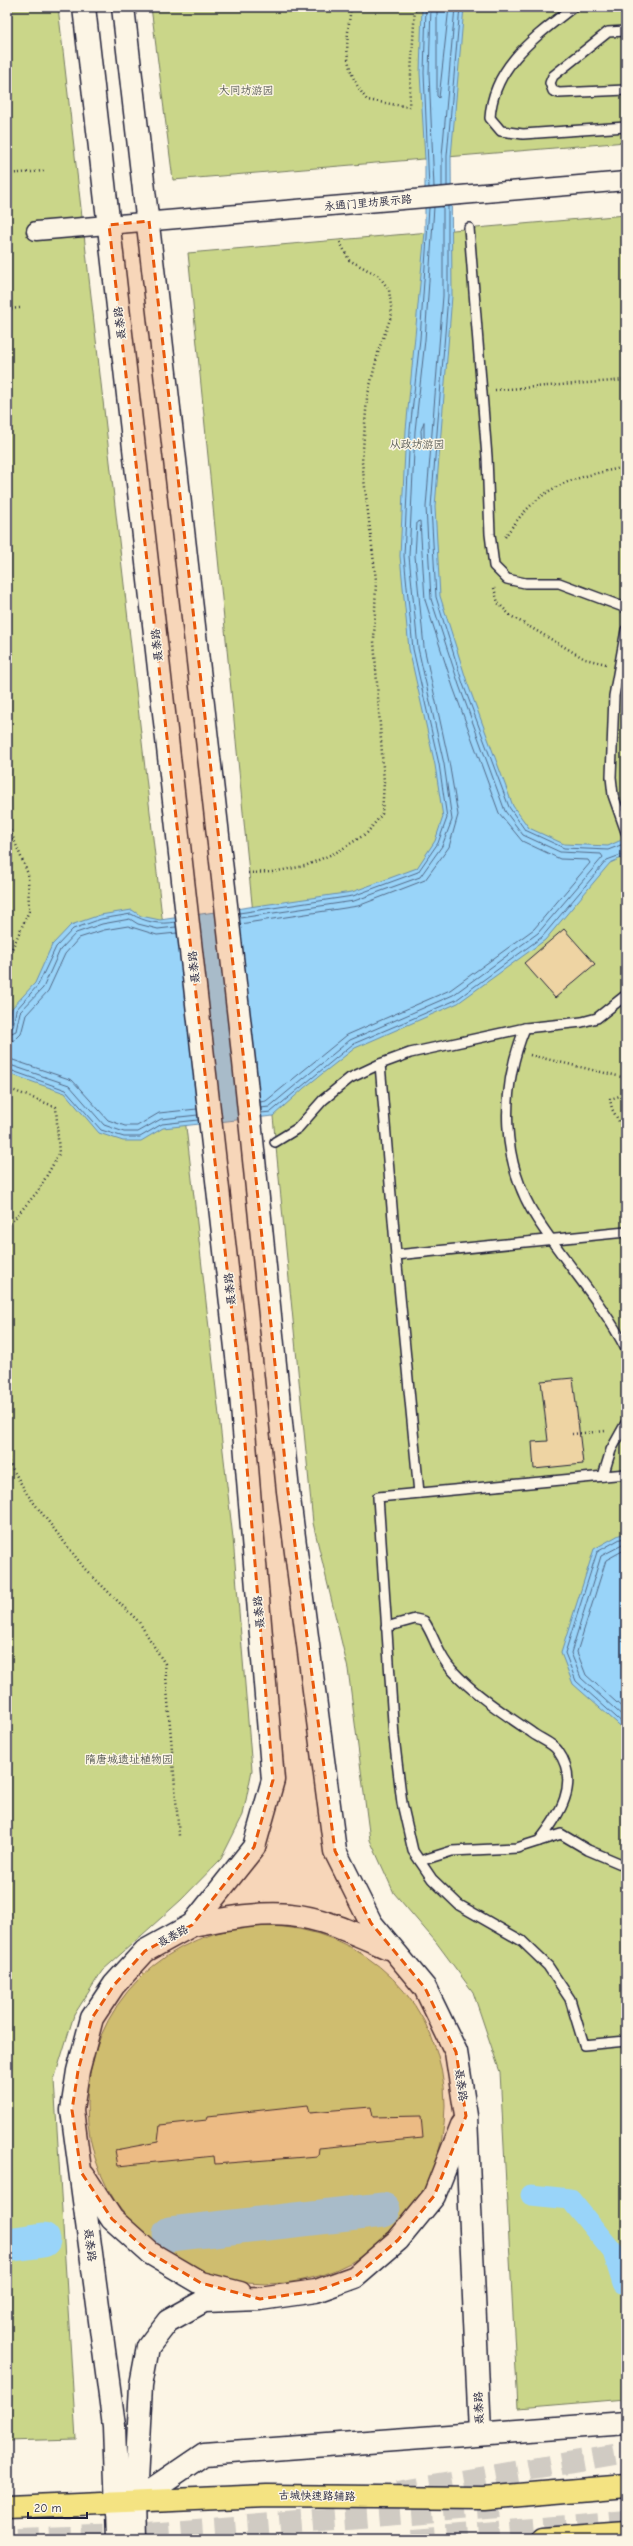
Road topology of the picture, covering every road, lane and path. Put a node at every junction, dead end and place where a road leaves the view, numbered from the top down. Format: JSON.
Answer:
{"nodes":[{"id":1,"x":84,"y":7,"type":"edge"},
{"id":2,"x":123,"y":7,"type":"edge"},
{"id":3,"x":351,"y":7,"type":"edge"},
{"id":4,"x":414,"y":7,"type":"edge"},
{"id":5,"x":573,"y":7,"type":"edge"},
{"id":6,"x":626,"y":32,"type":"edge"},
{"id":7,"x":626,"y":90,"type":"edge"},
{"id":8,"x":626,"y":127,"type":"edge"},
{"id":9,"x":44,"y":171,"type":"dead end"},
{"id":10,"x":7,"y":174,"type":"edge"},
{"id":11,"x":626,"y":181,"type":"edge"},
{"id":12,"x":149,"y":221,"type":"junction"},
{"id":13,"x":109,"y":225,"type":"junction"},
{"id":14,"x":469,"y":228,"type":"dead end"},
{"id":15,"x":36,"y":231,"type":"dead end"},
{"id":16,"x":339,"y":240,"type":"dead end"},
{"id":17,"x":20,"y":308,"type":"dead end"},
{"id":18,"x":7,"y":309,"type":"edge"},
{"id":19,"x":626,"y":380,"type":"edge"},
{"id":20,"x":482,"y":391,"type":"junction"},
{"id":21,"x":626,"y":467,"type":"edge"},
{"id":22,"x":492,"y":556,"type":"junction"},
{"id":23,"x":498,"y":570,"type":"junction"},
{"id":24,"x":626,"y":608,"type":"edge"},
{"id":25,"x":626,"y":630,"type":"edge"},
{"id":26,"x":619,"y":666,"type":"junction"},
{"id":27,"x":7,"y":823,"type":"edge"},
{"id":28,"x":625,"y":828,"type":"edge"},
{"id":29,"x":248,"y":872,"type":"dead end"},
{"id":30,"x":7,"y":960,"type":"edge"},
{"id":31,"x":626,"y":995,"type":"edge"},
{"id":32,"x":525,"y":1028,"type":"junction"},
{"id":33,"x":516,"y":1052,"type":"junction"},
{"id":34,"x":380,"y":1064,"type":"junction"},
{"id":35,"x":626,"y":1078,"type":"edge"},
{"id":36,"x":7,"y":1088,"type":"edge"},
{"id":37,"x":626,"y":1094,"type":"edge"},
{"id":38,"x":626,"y":1134,"type":"edge"},
{"id":39,"x":275,"y":1142,"type":"dead end"},
{"id":40,"x":7,"y":1231,"type":"edge"},
{"id":41,"x":626,"y":1232,"type":"edge"},
{"id":42,"x":552,"y":1240,"type":"junction"},
{"id":43,"x":396,"y":1255,"type":"junction"},
{"id":44,"x":626,"y":1349,"type":"edge"},
{"id":45,"x":624,"y":1426,"type":"edge"},
{"id":46,"x":7,"y":1430,"type":"edge"},
{"id":47,"x":572,"y":1434,"type":"dead end"},
{"id":48,"x":626,"y":1474,"type":"edge"},
{"id":49,"x":603,"y":1476,"type":"junction"},
{"id":50,"x":419,"y":1493,"type":"junction"},
{"id":51,"x":386,"y":1627,"type":"junction"},
{"id":52,"x":179,"y":1836,"type":"dead end"},
{"id":53,"x":539,"y":1841,"type":"junction"},
{"id":54,"x":420,"y":1861,"type":"junction"},
{"id":55,"x":626,"y":1866,"type":"edge"},
{"id":56,"x":192,"y":1925,"type":"junction"},
{"id":57,"x":393,"y":1950,"type":"junction"},
{"id":58,"x":626,"y":2041,"type":"edge"},
{"id":59,"x":466,"y":2116,"type":"junction"},
{"id":60,"x":81,"y":2172,"type":"junction"},
{"id":61,"x":260,"y":2299,"type":"junction"},
{"id":62,"x":626,"y":2422,"type":"edge"},
{"id":63,"x":480,"y":2433,"type":"junction"},
{"id":64,"x":626,"y":2486,"type":"edge"},
{"id":65,"x":126,"y":2502,"type":"junction"},
{"id":66,"x":7,"y":2507,"type":"edge"},
{"id":67,"x":626,"y":2533,"type":"edge"},
{"id":68,"x":118,"y":2539,"type":"edge"},
{"id":69,"x":136,"y":2539,"type":"edge"},
{"id":70,"x":542,"y":2539,"type":"edge"}],
"edges":[{"from":1,"to":13,"type":"main road","name":"聂泰路"},
{"from":2,"to":12,"type":"main road","name":"聂泰路"},
{"from":3,"to":4,"type":"path"},
{"from":5,"to":8,"type":"lane"},
{"from":6,"to":7,"type":"lane"},
{"from":9,"to":10,"type":"path"},
{"from":11,"to":12,"type":"street","name":"永通门里坊展示路"},
{"from":12,"to":13,"type":"street","name":"永通门里坊展示路"},
{"from":12,"to":57,"type":"main road","name":"聂泰路"},
{"from":13,"to":15,"type":"street","name":"永通门里坊展示路"},
{"from":13,"to":56,"type":"main road","name":"聂泰路"},
{"from":14,"to":20,"type":"lane"},
{"from":16,"to":29,"type":"path"},
{"from":17,"to":18,"type":"path"},
{"from":19,"to":20,"type":"path"},
{"from":20,"to":22,"type":"lane"},
{"from":21,"to":22,"type":"path"},
{"from":22,"to":23,"type":"lane"},
{"from":23,"to":24,"type":"lane"},
{"from":23,"to":26,"type":"path"},
{"from":25,"to":26,"type":"lane"},
{"from":26,"to":28,"type":"lane"},
{"from":27,"to":30,"type":"path"},
{"from":31,"to":32,"type":"lane"},
{"from":32,"to":33,"type":"lane"},
{"from":32,"to":34,"type":"lane"},
{"from":33,"to":35,"type":"path"},
{"from":33,"to":42,"type":"lane"},
{"from":34,"to":39,"type":"lane"},
{"from":34,"to":43,"type":"lane"},
{"from":36,"to":40,"type":"path"},
{"from":37,"to":38,"type":"path"},
{"from":41,"to":42,"type":"lane"},
{"from":42,"to":43,"type":"lane"},
{"from":42,"to":44,"type":"lane"},
{"from":43,"to":50,"type":"lane"},
{"from":45,"to":47,"type":"path"},
{"from":45,"to":49,"type":"lane"},
{"from":46,"to":52,"type":"path"},
{"from":48,"to":49,"type":"lane"},
{"from":49,"to":50,"type":"lane"},
{"from":50,"to":51,"type":"lane"},
{"from":51,"to":53,"type":"lane"},
{"from":51,"to":54,"type":"lane"},
{"from":53,"to":54,"type":"lane"},
{"from":53,"to":55,"type":"lane"},
{"from":54,"to":58,"type":"lane"},
{"from":56,"to":57,"type":"main road"},
{"from":56,"to":60,"type":"main road","name":"聂泰路"},
{"from":57,"to":59,"type":"main road","name":"聂泰路"},
{"from":59,"to":61,"type":"main road"},
{"from":59,"to":63,"type":"main road","name":"聂泰路"},
{"from":60,"to":61,"type":"main road"},
{"from":60,"to":65,"type":"main road","name":"聂泰路"},
{"from":61,"to":65,"type":"main road"},
{"from":62,"to":63,"type":"main road"},
{"from":63,"to":65,"type":"main road"},
{"from":64,"to":65,"type":"main road","name":"古城快速路辅路"},
{"from":65,"to":66,"type":"main road","name":"古城快速路辅路"},
{"from":65,"to":68,"type":"main road"},
{"from":65,"to":69,"type":"main road"},
{"from":67,"to":70,"type":"main road"}]}
